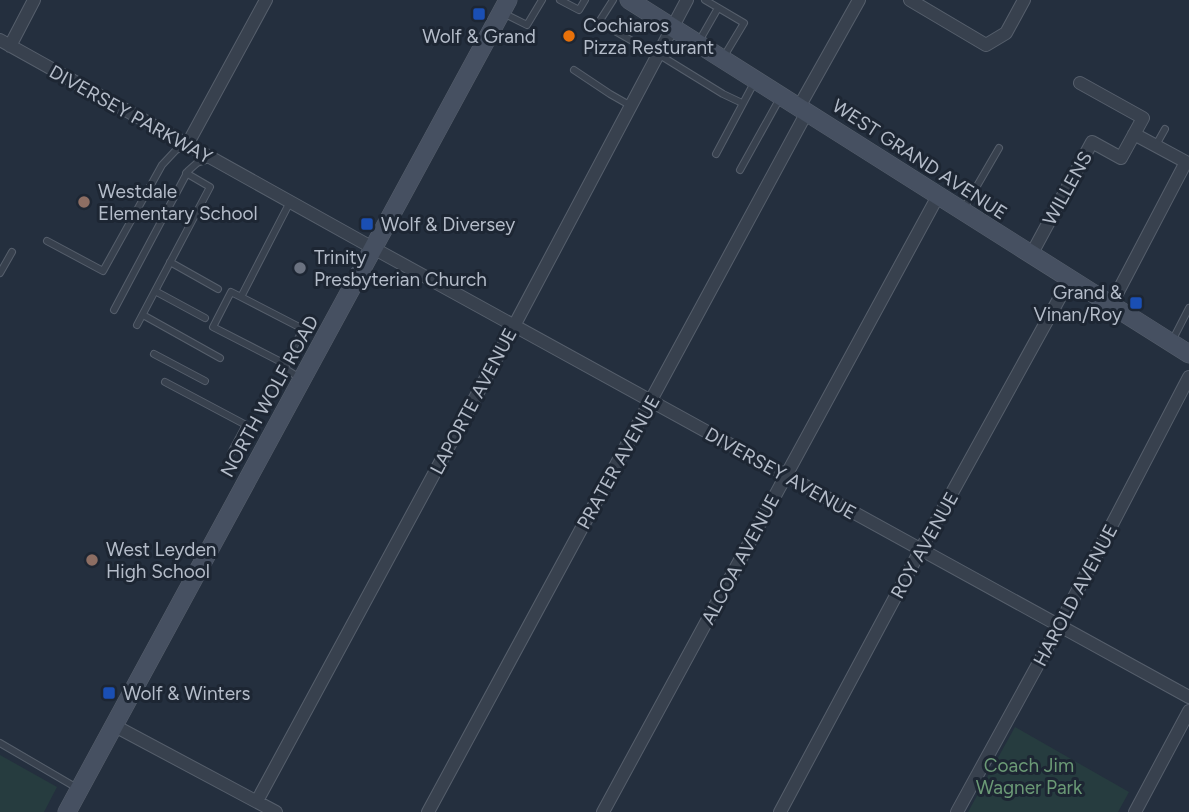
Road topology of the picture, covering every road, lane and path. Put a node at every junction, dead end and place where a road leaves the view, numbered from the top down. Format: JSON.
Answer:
{"nodes":[{"id":1,"x":34,"y":0,"type":"edge"},
{"id":2,"x":266,"y":0,"type":"edge"},
{"id":3,"x":542,"y":0,"type":"edge"},
{"id":4,"x":561,"y":0,"type":"edge"},
{"id":5,"x":585,"y":0,"type":"edge"},
{"id":6,"x":613,"y":0,"type":"edge"},
{"id":7,"x":629,"y":0,"type":"edge"},
{"id":8,"x":687,"y":0,"type":"edge"},
{"id":9,"x":705,"y":0,"type":"edge"},
{"id":10,"x":859,"y":0,"type":"edge"},
{"id":11,"x":909,"y":0,"type":"edge"},
{"id":12,"x":1024,"y":0,"type":"edge"},
{"id":13,"x":505,"y":6,"type":"edge"},
{"id":14,"x":718,"y":8,"type":"junction"},
{"id":15,"x":673,"y":27,"type":"junction"},
{"id":16,"x":5,"y":43,"type":"edge"},
{"id":17,"x":698,"y":43,"type":"junction"},
{"id":18,"x":658,"y":54,"type":"junction"},
{"id":19,"x":723,"y":59,"type":"junction"},
{"id":20,"x":574,"y":70,"type":"dead end"},
{"id":21,"x":755,"y":80,"type":"junction"},
{"id":22,"x":1080,"y":83,"type":"dead end"},
{"id":23,"x":781,"y":96,"type":"junction"},
{"id":24,"x":742,"y":103,"type":"junction"},
{"id":25,"x":631,"y":106,"type":"junction"},
{"id":26,"x":803,"y":109,"type":"junction"},
{"id":27,"x":1165,"y":129,"type":"dead end"},
{"id":28,"x":1134,"y":134,"type":"junction"},
{"id":29,"x":187,"y":145,"type":"junction"},
{"id":30,"x":1156,"y":145,"type":"junction"},
{"id":31,"x":999,"y":148,"type":"dead end"},
{"id":32,"x":716,"y":154,"type":"dead end"},
{"id":33,"x":211,"y":158,"type":"junction"},
{"id":34,"x":740,"y":170,"type":"dead end"},
{"id":35,"x":186,"y":173,"type":"junction"},
{"id":36,"x":938,"y":196,"type":"junction"},
{"id":37,"x":290,"y":202,"type":"junction"},
{"id":38,"x":962,"y":212,"type":"junction"},
{"id":39,"x":47,"y":241,"type":"dead end"},
{"id":40,"x":373,"y":248,"type":"junction"},
{"id":41,"x":12,"y":252,"type":"dead end"},
{"id":42,"x":1031,"y":255,"type":"junction"},
{"id":43,"x":170,"y":262,"type":"junction"},
{"id":44,"x":0,"y":273,"type":"edge"},
{"id":45,"x":1070,"y":279,"type":"junction"},
{"id":46,"x":218,"y":289,"type":"dead end"},
{"id":47,"x":155,"y":291,"type":"junction"},
{"id":48,"x":241,"y":297,"type":"junction"},
{"id":49,"x":1111,"y":305,"type":"junction"},
{"id":50,"x":1189,"y":308,"type":"edge"},
{"id":51,"x":114,"y":310,"type":"dead end"},
{"id":52,"x":142,"y":315,"type":"junction"},
{"id":53,"x":205,"y":318,"type":"dead end"},
{"id":54,"x":137,"y":325,"type":"dead end"},
{"id":55,"x":514,"y":326,"type":"junction"},
{"id":56,"x":1171,"y":343,"type":"junction"},
{"id":57,"x":155,"y":354,"type":"dead end"},
{"id":58,"x":1189,"y":354,"type":"edge"},
{"id":59,"x":220,"y":358,"type":"dead end"},
{"id":60,"x":285,"y":364,"type":"junction"},
{"id":61,"x":1189,"y":377,"type":"edge"},
{"id":62,"x":302,"y":379,"type":"junction"},
{"id":63,"x":205,"y":381,"type":"dead end"},
{"id":64,"x":165,"y":382,"type":"dead end"},
{"id":65,"x":651,"y":401,"type":"junction"},
{"id":66,"x":231,"y":453,"type":"dead end"},
{"id":67,"x":785,"y":475,"type":"junction"},
{"id":68,"x":920,"y":550,"type":"junction"},
{"id":69,"x":1059,"y":626,"type":"junction"},
{"id":70,"x":1189,"y":697,"type":"edge"},
{"id":71,"x":1189,"y":711,"type":"edge"},
{"id":72,"x":113,"y":725,"type":"junction"},
{"id":73,"x":0,"y":743,"type":"edge"},
{"id":74,"x":79,"y":789,"type":"junction"},
{"id":75,"x":257,"y":801,"type":"junction"},
{"id":76,"x":68,"y":812,"type":"edge"},
{"id":77,"x":276,"y":812,"type":"edge"},
{"id":78,"x":428,"y":812,"type":"edge"},
{"id":79,"x":603,"y":812,"type":"edge"},
{"id":80,"x":780,"y":812,"type":"edge"},
{"id":81,"x":957,"y":812,"type":"edge"},
{"id":82,"x":1135,"y":812,"type":"edge"}],
"edges":[{"from":1,"to":16,"type":"street"},
{"from":2,"to":29,"type":"street"},
{"from":3,"to":13,"type":"lane"},
{"from":4,"to":5,"type":"lane"},
{"from":6,"to":18,"type":"lane"},
{"from":7,"to":15,"type":"main road","name":"WEST GRAND AVENUE"},
{"from":8,"to":15,"type":"street","name":"LAPORTE AVENUE"},
{"from":9,"to":14,"type":"lane"},
{"from":10,"to":26,"type":"street","name":"PRATER AVENUE"},
{"from":11,"to":12,"type":"street"},
{"from":13,"to":40,"type":"main road","name":"NORTH WOLF ROAD"},
{"from":14,"to":17,"type":"lane"},
{"from":14,"to":19,"type":"lane"},
{"from":15,"to":17,"type":"main road","name":"WEST GRAND AVENUE"},
{"from":15,"to":18,"type":"street","name":"LAPORTE AVENUE"},
{"from":16,"to":29,"type":"street","name":"DIVERSEY PARKWAY"},
{"from":17,"to":19,"type":"main road","name":"WEST GRAND AVENUE"},
{"from":18,"to":24,"type":"lane"},
{"from":18,"to":25,"type":"street","name":"LAPORTE AVENUE"},
{"from":19,"to":21,"type":"main road","name":"WEST GRAND AVENUE"},
{"from":20,"to":25,"type":"lane"},
{"from":21,"to":23,"type":"main road","name":"WEST GRAND AVENUE"},
{"from":21,"to":24,"type":"lane"},
{"from":22,"to":28,"type":"street"},
{"from":23,"to":26,"type":"main road","name":"WEST GRAND AVENUE"},
{"from":23,"to":34,"type":"lane"},
{"from":24,"to":32,"type":"lane"},
{"from":25,"to":55,"type":"street","name":"LAPORTE AVENUE"},
{"from":26,"to":36,"type":"main road","name":"WEST GRAND AVENUE"},
{"from":26,"to":65,"type":"street","name":"PRATER AVENUE"},
{"from":27,"to":30,"type":"lane"},
{"from":28,"to":30,"type":"street"},
{"from":28,"to":42,"type":"street","name":"WILLENS"},
{"from":29,"to":33,"type":"street","name":"DIVERSEY PARKWAY"},
{"from":29,"to":39,"type":"lane"},
{"from":30,"to":49,"type":"street"},
{"from":31,"to":38,"type":"lane"},
{"from":33,"to":35,"type":"lane"},
{"from":33,"to":37,"type":"street","name":"DIVERSEY PARKWAY"},
{"from":35,"to":43,"type":"lane"},
{"from":35,"to":51,"type":"lane"},
{"from":36,"to":38,"type":"main road","name":"WEST GRAND AVENUE"},
{"from":36,"to":67,"type":"street","name":"ALCOA AVENUE"},
{"from":37,"to":40,"type":"street","name":"DIVERSEY PARKWAY"},
{"from":37,"to":48,"type":"lane"},
{"from":38,"to":42,"type":"main road","name":"WEST GRAND AVENUE"},
{"from":40,"to":55,"type":"street","name":"DIVERSEY AVENUE"},
{"from":40,"to":62,"type":"main road","name":"NORTH WOLF ROAD"},
{"from":41,"to":44,"type":"lane"},
{"from":42,"to":45,"type":"main road","name":"WEST GRAND AVENUE"},
{"from":43,"to":46,"type":"lane"},
{"from":43,"to":47,"type":"lane"},
{"from":45,"to":49,"type":"main road","name":"WEST GRAND AVENUE"},
{"from":45,"to":68,"type":"street","name":"ROY AVENUE"},
{"from":47,"to":52,"type":"lane"},
{"from":47,"to":53,"type":"lane"},
{"from":48,"to":60,"type":"lane"},
{"from":48,"to":60,"type":"lane"},
{"from":49,"to":56,"type":"main road","name":"WEST GRAND AVENUE"},
{"from":50,"to":56,"type":"lane"},
{"from":52,"to":54,"type":"lane"},
{"from":52,"to":59,"type":"lane"},
{"from":55,"to":65,"type":"street","name":"DIVERSEY AVENUE"},
{"from":55,"to":75,"type":"street","name":"LAPORTE AVENUE"},
{"from":56,"to":58,"type":"main road","name":"WEST GRAND AVENUE"},
{"from":57,"to":63,"type":"lane"},
{"from":60,"to":62,"type":"lane"},
{"from":61,"to":69,"type":"street","name":"HAROLD AVENUE"},
{"from":62,"to":72,"type":"main road","name":"NORTH WOLF ROAD"},
{"from":64,"to":66,"type":"lane"},
{"from":65,"to":67,"type":"street","name":"DIVERSEY AVENUE"},
{"from":65,"to":78,"type":"street","name":"PRATER AVENUE"},
{"from":67,"to":68,"type":"street","name":"DIVERSEY AVENUE"},
{"from":67,"to":79,"type":"street","name":"ALCOA AVENUE"},
{"from":68,"to":69,"type":"street","name":"DIVERSEY AVENUE"},
{"from":68,"to":80,"type":"street","name":"ROY AVENUE"},
{"from":69,"to":70,"type":"street","name":"DIVERSEY AVENUE"},
{"from":69,"to":81,"type":"street","name":"HAROLD AVENUE"},
{"from":71,"to":82,"type":"street"},
{"from":72,"to":74,"type":"main road","name":"NORTH WOLF ROAD"},
{"from":72,"to":75,"type":"street"},
{"from":73,"to":74,"type":"lane"},
{"from":74,"to":76,"type":"main road","name":"NORTH WOLF ROAD"},
{"from":75,"to":77,"type":"street"}]}
